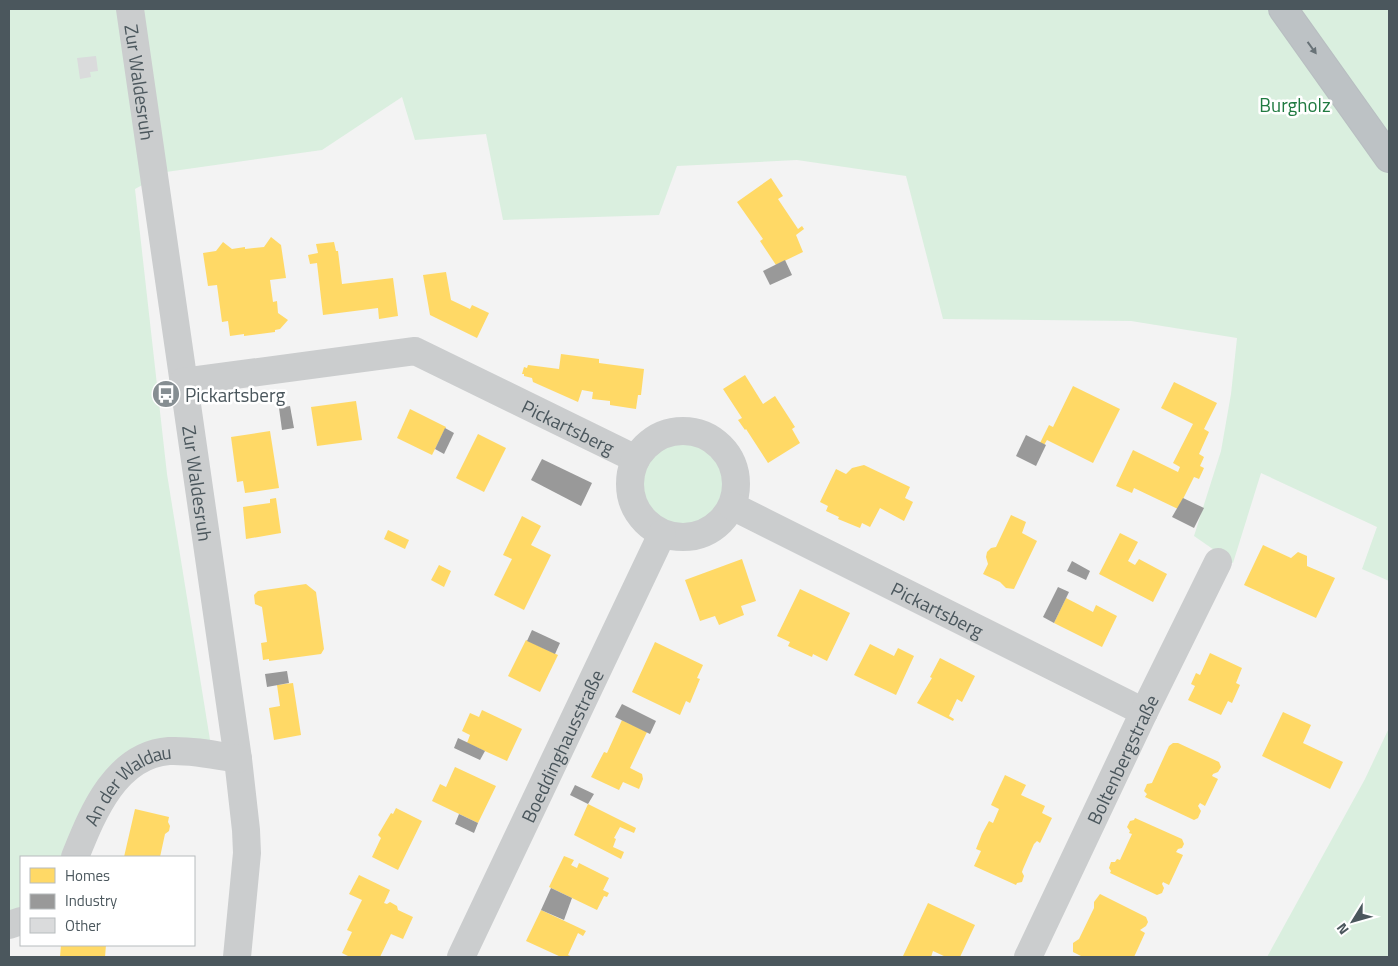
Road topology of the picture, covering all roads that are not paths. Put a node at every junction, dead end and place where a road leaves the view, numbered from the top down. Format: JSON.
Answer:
{"nodes":[{"id":1,"x":130,"y":9,"type":"edge"},
{"id":2,"x":1283,"y":9,"type":"edge"},
{"id":3,"x":1389,"y":158,"type":"edge"},
{"id":4,"x":183,"y":382,"type":"junction"},
{"id":5,"x":636,"y":459,"type":"junction"},
{"id":6,"x":732,"y":506,"type":"junction"},
{"id":7,"x":662,"y":534,"type":"junction"},
{"id":8,"x":1218,"y":562,"type":"dead end"},
{"id":9,"x":1144,"y":712,"type":"junction"},
{"id":10,"x":238,"y":759,"type":"junction"},
{"id":11,"x":75,"y":856,"type":"edge"},
{"id":12,"x":237,"y":957,"type":"edge"},
{"id":13,"x":461,"y":957,"type":"edge"},
{"id":14,"x":1028,"y":957,"type":"edge"}],
"edges":[{"from":1,"to":4,"type":"street","name":"Zur Waldesruh"},
{"from":2,"to":3,"type":"highway","one_way":true},
{"from":4,"to":5,"type":"street","name":"Pickartsberg"},
{"from":4,"to":10,"type":"street","name":"Zur Waldesruh"},
{"from":5,"to":6,"type":"street","name":"Pickartsberg"},
{"from":5,"to":7,"type":"street","name":"Pickartsberg"},
{"from":6,"to":7,"type":"street","name":"Pickartsberg"},
{"from":6,"to":9,"type":"street","name":"Pickartsberg"},
{"from":7,"to":13,"type":"street","name":"Boeddinghausstraße"},
{"from":8,"to":9,"type":"street","name":"Boltenbergstraße"},
{"from":9,"to":14,"type":"street","name":"Boltenbergstraße"},
{"from":10,"to":11,"type":"street","name":"An der Waldau"},
{"from":10,"to":12,"type":"street","name":"Zur Waldesruh"}]}
